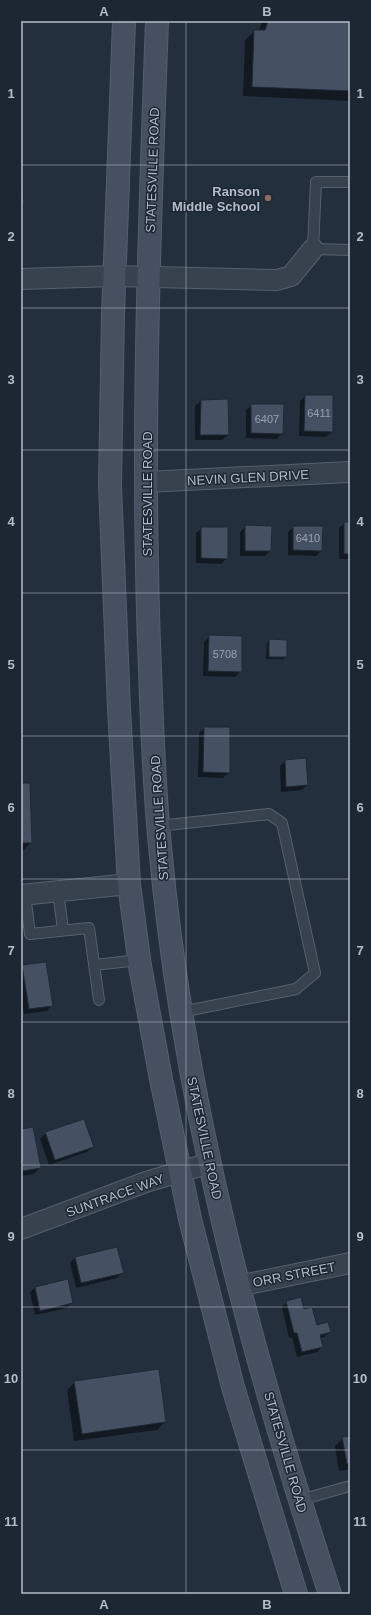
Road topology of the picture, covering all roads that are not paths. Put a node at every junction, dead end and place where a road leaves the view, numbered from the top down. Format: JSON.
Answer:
{"nodes":[{"id":1,"x":124,"y":21,"type":"edge"},
{"id":2,"x":157,"y":21,"type":"edge"},
{"id":3,"x":350,"y":182,"type":"edge"},
{"id":4,"x":313,"y":249,"type":"junction"},
{"id":5,"x":350,"y":250,"type":"edge"},
{"id":6,"x":114,"y":276,"type":"junction"},
{"id":7,"x":150,"y":277,"type":"junction"},
{"id":8,"x":21,"y":279,"type":"edge"},
{"id":9,"x":350,"y":472,"type":"edge"},
{"id":10,"x":146,"y":482,"type":"junction"},
{"id":11,"x":158,"y":826,"type":"junction"},
{"id":12,"x":129,"y":884,"type":"junction"},
{"id":13,"x":58,"y":891,"type":"junction"},
{"id":14,"x":23,"y":894,"type":"edge"},
{"id":15,"x":63,"y":930,"type":"junction"},
{"id":16,"x":139,"y":960,"type":"junction"},
{"id":17,"x":94,"y":964,"type":"junction"},
{"id":18,"x":99,"y":1000,"type":"dead end"},
{"id":19,"x":181,"y":1012,"type":"junction"},
{"id":20,"x":210,"y":1163,"type":"junction"},
{"id":21,"x":180,"y":1172,"type":"junction"},
{"id":22,"x":21,"y":1229,"type":"edge"},
{"id":23,"x":350,"y":1263,"type":"edge"},
{"id":24,"x":238,"y":1286,"type":"junction"},
{"id":25,"x":350,"y":1486,"type":"edge"},
{"id":26,"x":300,"y":1500,"type":"junction"},
{"id":27,"x":296,"y":1594,"type":"edge"},
{"id":28,"x":330,"y":1594,"type":"edge"}],
"edges":[{"from":1,"to":6,"type":"main road"},
{"from":2,"to":7,"type":"main road","name":"STATESVILLE ROAD"},
{"from":3,"to":4,"type":"lane"},
{"from":4,"to":5,"type":"lane"},
{"from":4,"to":7,"type":"street"},
{"from":6,"to":7,"type":"street"},
{"from":6,"to":8,"type":"street"},
{"from":6,"to":12,"type":"main road"},
{"from":7,"to":10,"type":"main road","name":"STATESVILLE ROAD"},
{"from":9,"to":10,"type":"street","name":"NEVIN GLEN DRIVE"},
{"from":10,"to":11,"type":"main road","name":"STATESVILLE ROAD"},
{"from":11,"to":19,"type":"main road","name":"STATESVILLE ROAD"},
{"from":11,"to":19,"type":"lane"},
{"from":12,"to":13,"type":"street"},
{"from":12,"to":16,"type":"main road"},
{"from":13,"to":14,"type":"street"},
{"from":13,"to":15,"type":"lane"},
{"from":14,"to":15,"type":"lane"},
{"from":15,"to":17,"type":"lane"},
{"from":16,"to":17,"type":"lane"},
{"from":16,"to":21,"type":"main road"},
{"from":17,"to":18,"type":"lane"},
{"from":19,"to":20,"type":"main road","name":"STATESVILLE ROAD"},
{"from":20,"to":21,"type":"street","name":"SUNTRACE WAY"},
{"from":20,"to":24,"type":"main road","name":"STATESVILLE ROAD"},
{"from":21,"to":22,"type":"street","name":"SUNTRACE WAY"},
{"from":21,"to":27,"type":"main road"},
{"from":23,"to":24,"type":"street","name":"ORR STREET"},
{"from":24,"to":26,"type":"main road","name":"STATESVILLE ROAD"},
{"from":25,"to":26,"type":"lane"},
{"from":26,"to":28,"type":"main road","name":"STATESVILLE ROAD"}]}
